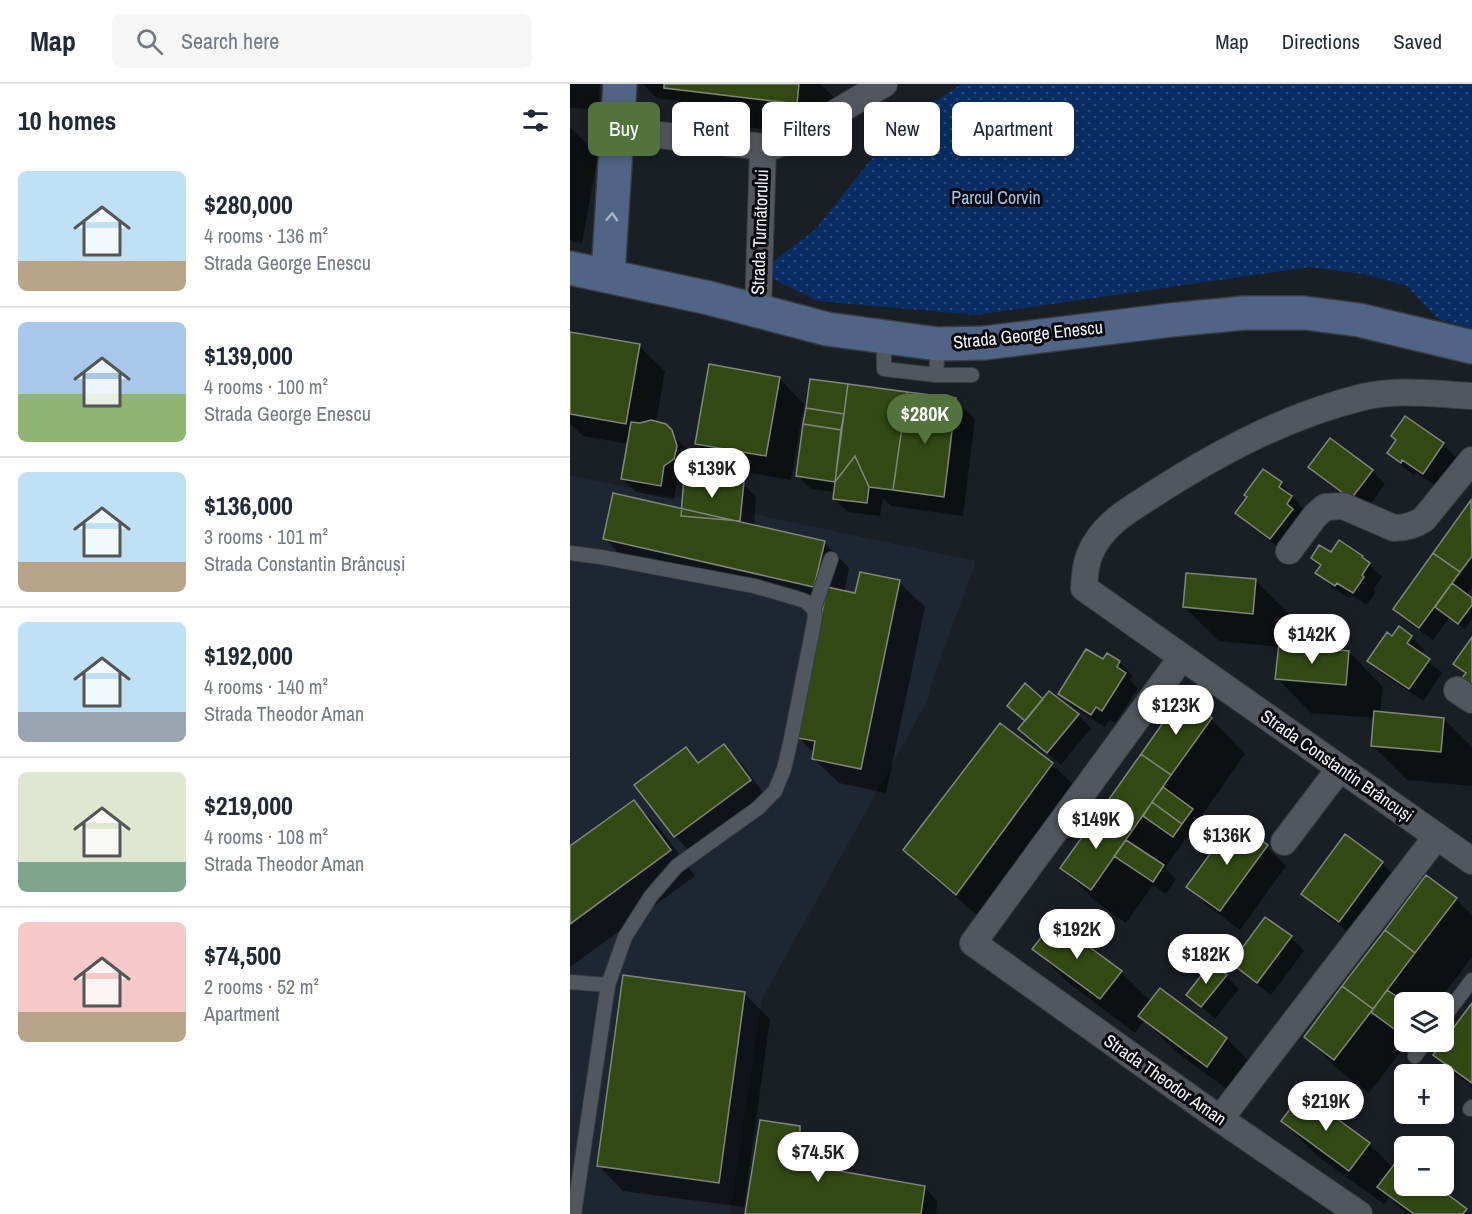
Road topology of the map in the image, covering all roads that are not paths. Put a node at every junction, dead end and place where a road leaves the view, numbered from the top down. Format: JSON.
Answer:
{"nodes":[{"id":1,"x":620,"y":84,"type":"edge"},
{"id":2,"x":884,"y":84,"type":"edge"},
{"id":3,"x":619,"y":102,"type":"edge"},
{"id":4,"x":852,"y":103,"type":"edge"},
{"id":5,"x":660,"y":135,"type":"edge"},
{"id":6,"x":762,"y":147,"type":"edge"},
{"id":7,"x":615,"y":156,"type":"edge"},
{"id":8,"x":763,"y":156,"type":"edge"},
{"id":9,"x":570,"y":268,"type":"edge"},
{"id":10,"x":608,"y":275,"type":"junction"},
{"id":11,"x":758,"y":310,"type":"junction"},
{"id":12,"x":1419,"y":334,"type":"junction"},
{"id":13,"x":1472,"y":347,"type":"edge"},
{"id":14,"x":937,"y":359,"type":"junction"},
{"id":15,"x":1472,"y":359,"type":"edge"},
{"id":16,"x":972,"y":375,"type":"dead end"},
{"id":17,"x":1472,"y":396,"type":"edge"},
{"id":18,"x":1472,"y":460,"type":"edge"},
{"id":19,"x":1288,"y":551,"type":"dead end"},
{"id":20,"x":570,"y":554,"type":"edge"},
{"id":21,"x":831,"y":559,"type":"dead end"},
{"id":22,"x":814,"y":609,"type":"junction"},
{"id":23,"x":1182,"y":657,"type":"junction"},
{"id":24,"x":1340,"y":768,"type":"junction"},
{"id":25,"x":1437,"y":836,"type":"junction"},
{"id":26,"x":1284,"y":842,"type":"dead end"},
{"id":27,"x":1472,"y":861,"type":"edge"},
{"id":28,"x":1472,"y":980,"type":"edge"},
{"id":29,"x":570,"y":982,"type":"edge"},
{"id":30,"x":608,"y":985,"type":"junction"},
{"id":31,"x":1454,"y":1004,"type":"edge"},
{"id":32,"x":1418,"y":1052,"type":"edge"},
{"id":33,"x":1415,"y":1056,"type":"dead end"},
{"id":34,"x":1220,"y":1119,"type":"junction"},
{"id":35,"x":1357,"y":1213,"type":"edge"},
{"id":36,"x":574,"y":1214,"type":"edge"}],
"edges":[{"from":1,"to":3,"type":"street"},
{"from":2,"to":4,"type":"street","name":"Strada Turnătorului"},
{"from":5,"to":6,"type":"street"},
{"from":10,"to":7,"type":"street","one_way":true},
{"from":8,"to":11,"type":"street","name":"Strada Turnătorului"},
{"from":9,"to":10,"type":"street","name":"Strada George Enescu"},
{"from":10,"to":11,"type":"street","name":"Strada George Enescu"},
{"from":11,"to":14,"type":"street","name":"Strada George Enescu"},
{"from":12,"to":13,"type":"street","name":"Strada George Enescu"},
{"from":12,"to":14,"type":"street","name":"Strada George Enescu"},
{"from":12,"to":15,"type":"street","name":"Strada George Enescu"},
{"from":14,"to":16,"type":"lane"},
{"from":17,"to":23,"type":"street","name":"Strada Constantin Brâncuși"},
{"from":18,"to":19,"type":"street"},
{"from":20,"to":22,"type":"lane"},
{"from":21,"to":22,"type":"lane"},
{"from":22,"to":30,"type":"lane"},
{"from":23,"to":24,"type":"street","name":"Strada Constantin Brâncuși"},
{"from":23,"to":34,"type":"street","name":"Strada Theodor Aman"},
{"from":24,"to":25,"type":"street","name":"Strada Constantin Brâncuși"},
{"from":24,"to":26,"type":"street"},
{"from":25,"to":27,"type":"street","name":"Strada Constantin Brâncuși"},
{"from":25,"to":34,"type":"street"},
{"from":28,"to":31,"type":"lane"},
{"from":29,"to":30,"type":"lane"},
{"from":30,"to":36,"type":"lane"},
{"from":32,"to":33,"type":"lane"},
{"from":34,"to":35,"type":"street","name":"Strada Theodor Aman"}]}
